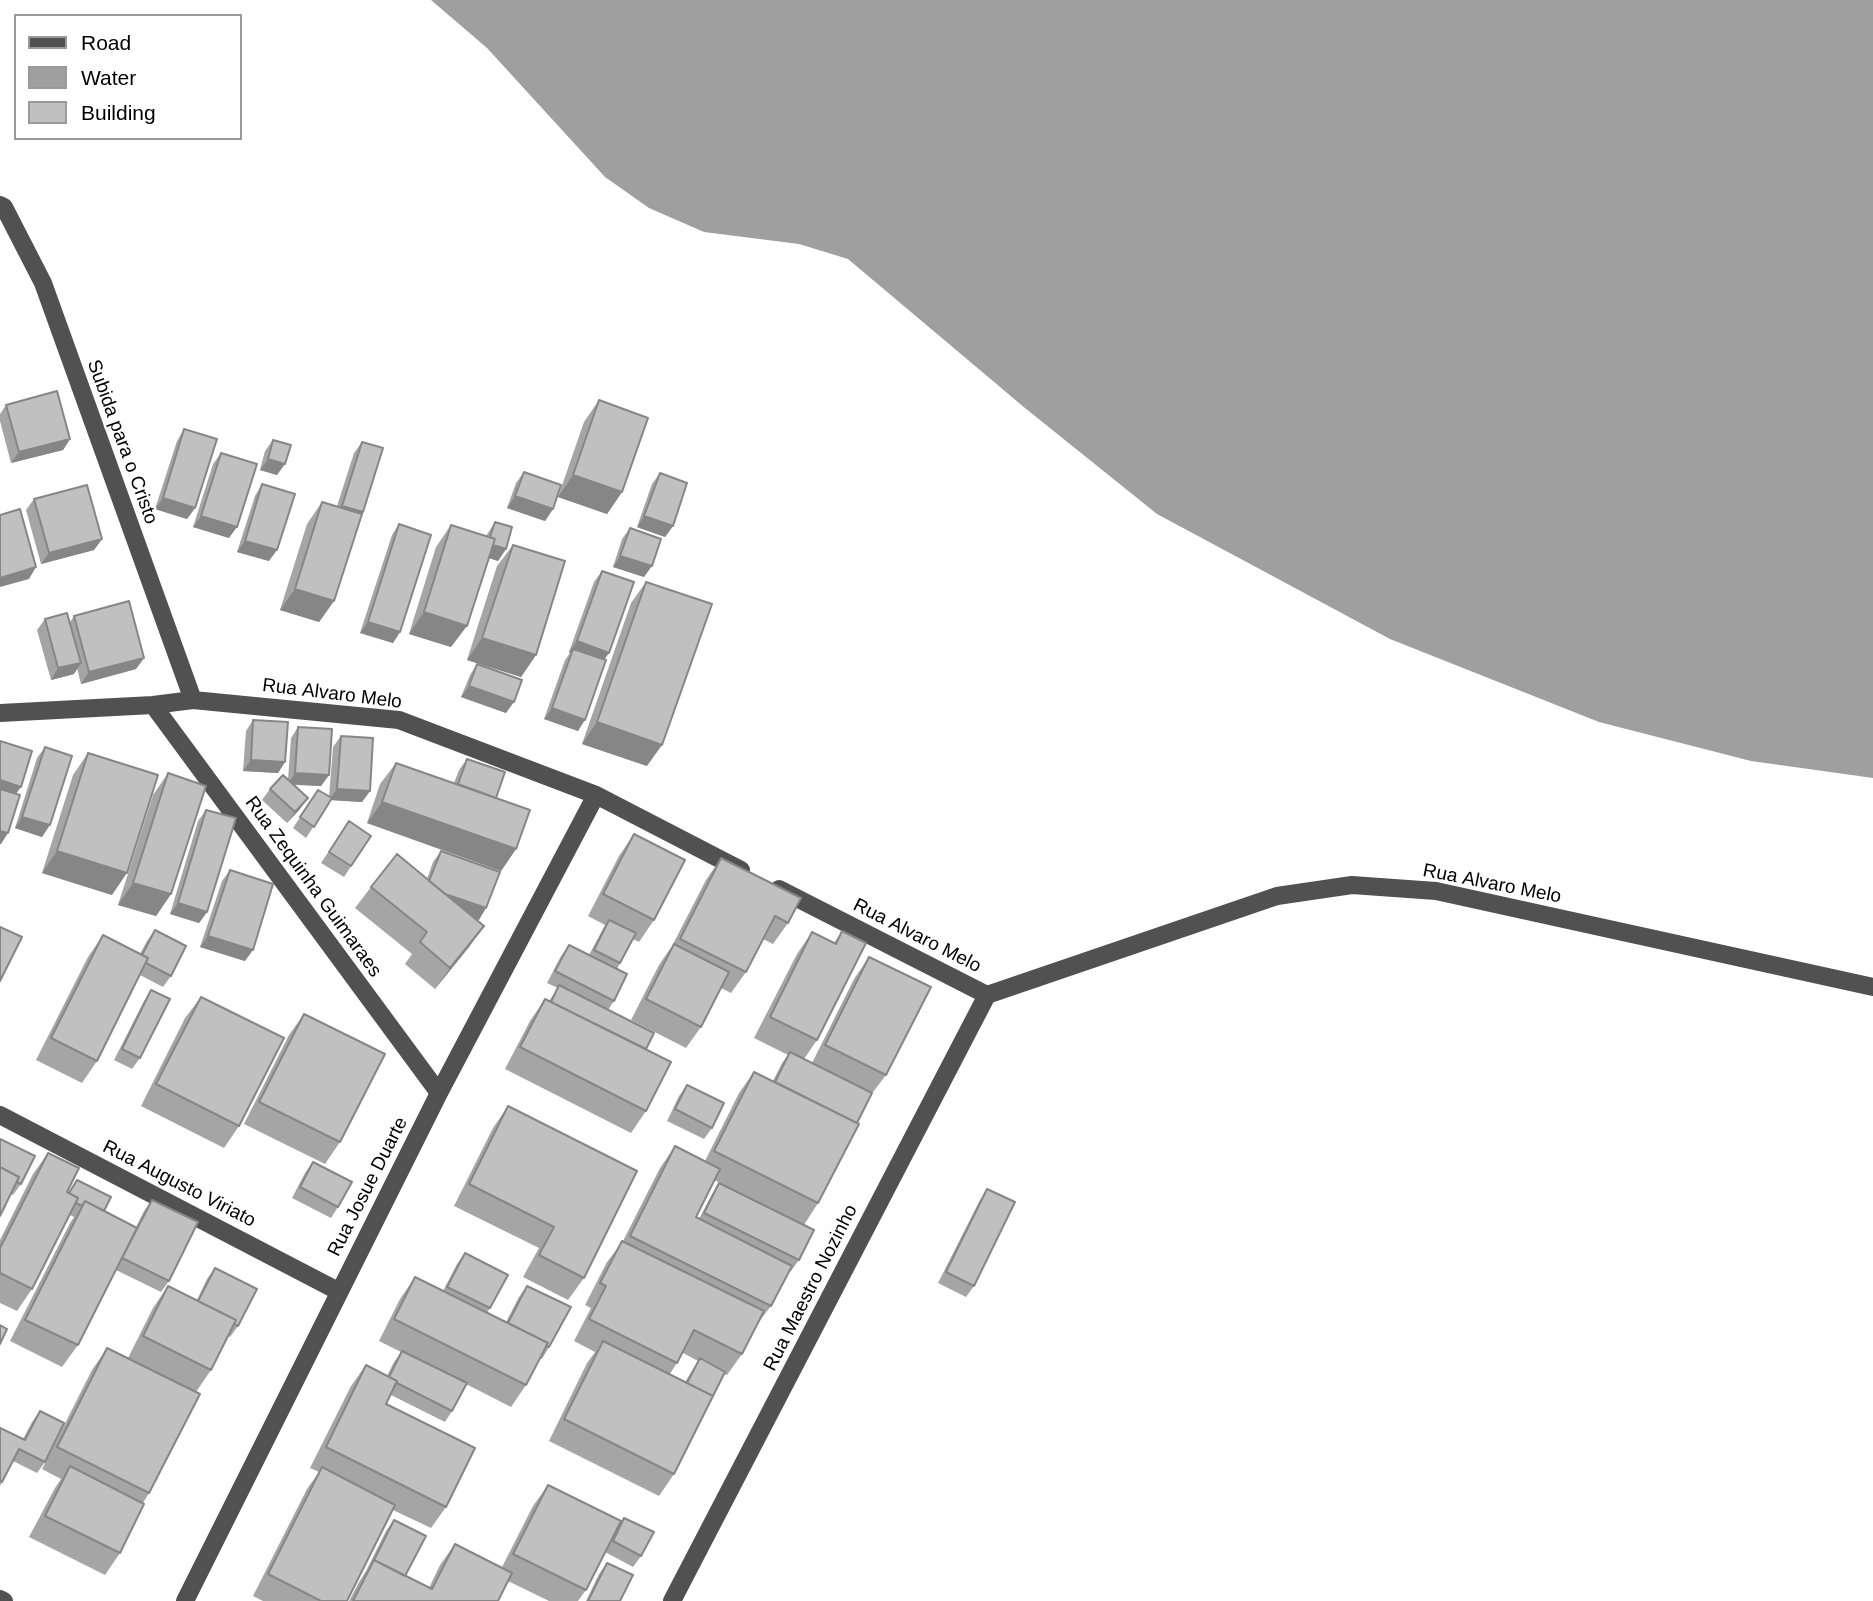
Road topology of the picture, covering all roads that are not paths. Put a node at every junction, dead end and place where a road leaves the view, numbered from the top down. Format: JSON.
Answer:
{"nodes":[{"id":1,"x":0,"y":205,"type":"edge"},
{"id":2,"x":193,"y":700,"type":"junction"},
{"id":3,"x":153,"y":705,"type":"junction"},
{"id":4,"x":0,"y":713,"type":"edge"},
{"id":5,"x":596,"y":795,"type":"junction"},
{"id":6,"x":1873,"y":987,"type":"edge"},
{"id":7,"x":986,"y":995,"type":"junction"},
{"id":8,"x":439,"y":1093,"type":"junction"},
{"id":9,"x":0,"y":1115,"type":"edge"},
{"id":10,"x":338,"y":1290,"type":"junction"},
{"id":11,"x":185,"y":1601,"type":"edge"},
{"id":12,"x":672,"y":1601,"type":"edge"}],
"edges":[{"from":1,"to":2,"type":"street","name":"Subida para o Cristo"},
{"from":2,"to":3,"type":"street","name":"Rua Alvaro Melo"},
{"from":2,"to":5,"type":"street","name":"Rua Alvaro Melo"},
{"from":3,"to":4,"type":"street","name":"Rua Alvaro Melo"},
{"from":3,"to":8,"type":"street","name":"Rua Zequinha Guimaraes"},
{"from":5,"to":7,"type":"street","name":"Rua Alvaro Melo"},
{"from":5,"to":8,"type":"street","name":"Rua Josue Duarte"},
{"from":6,"to":7,"type":"street","name":"Rua Alvaro Melo"},
{"from":7,"to":12,"type":"street","name":"Rua Maestro Nozinho"},
{"from":8,"to":10,"type":"street","name":"Rua Josue Duarte"},
{"from":9,"to":10,"type":"street","name":"Rua Augusto Viriato"},
{"from":10,"to":11,"type":"street","name":"Rua Josue Duarte"}]}
